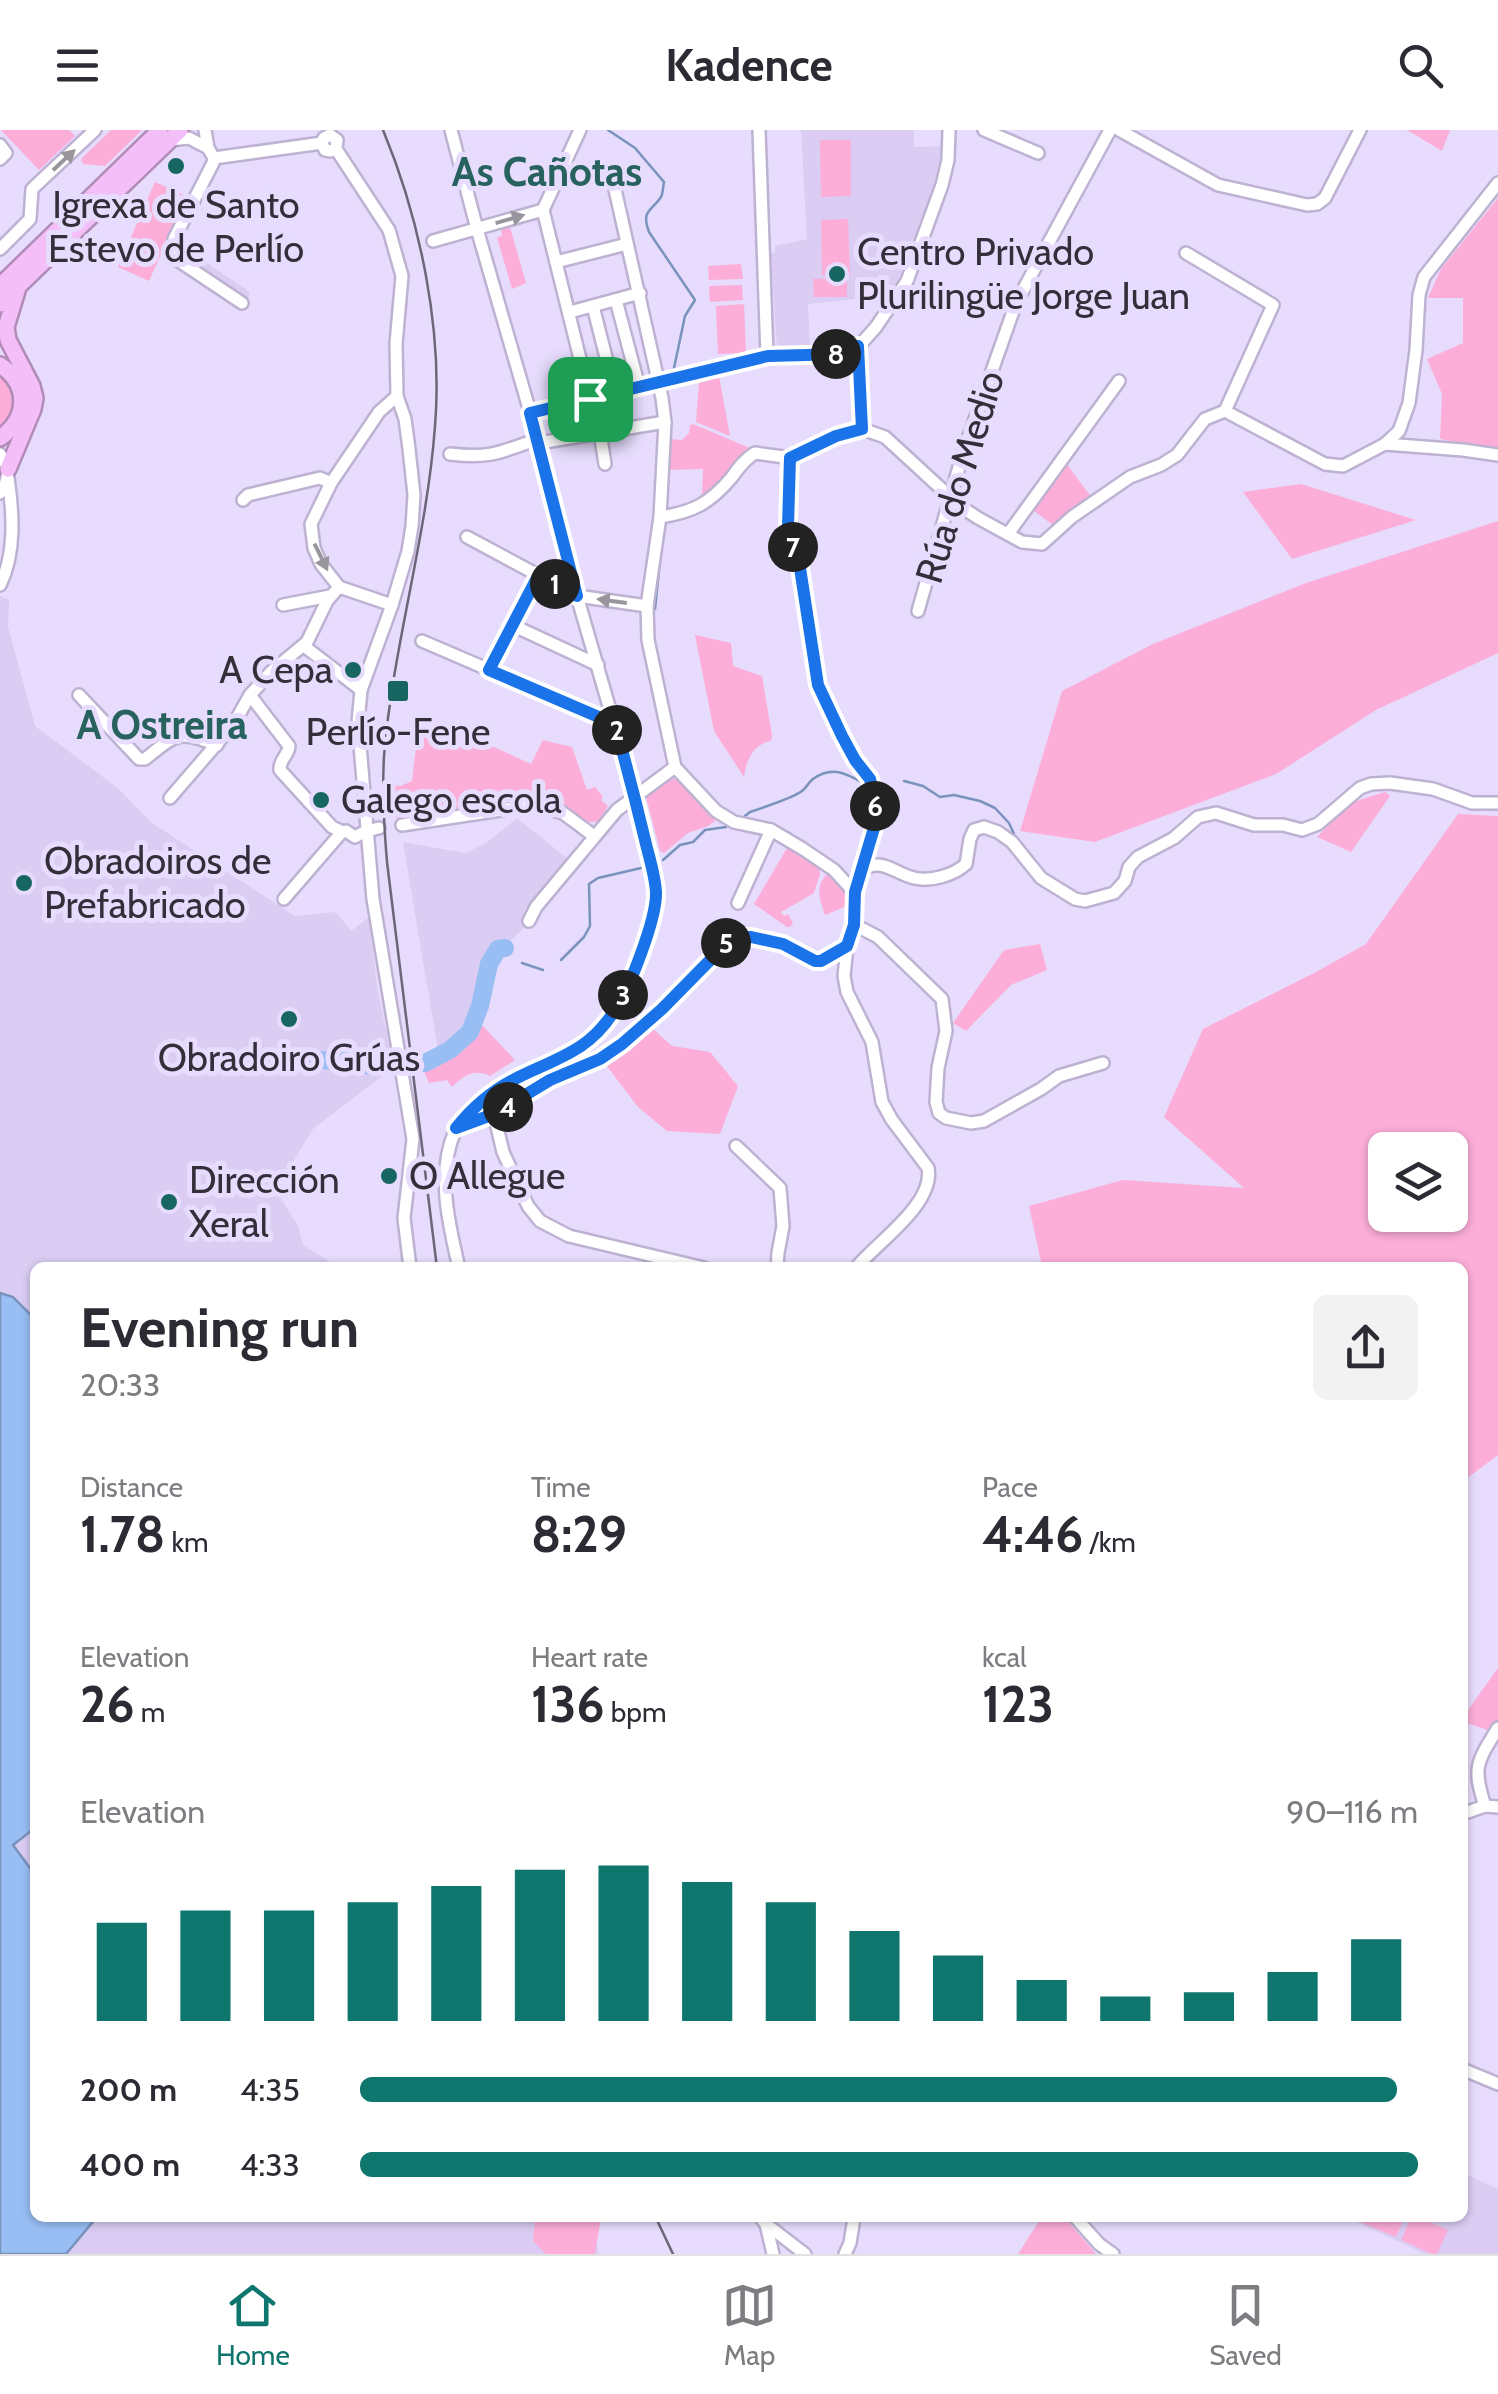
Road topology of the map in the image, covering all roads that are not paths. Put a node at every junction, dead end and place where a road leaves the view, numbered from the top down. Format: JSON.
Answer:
{"nodes":[{"id":1,"x":95,"y":130,"type":"edge"},
{"id":2,"x":205,"y":130,"type":"edge"},
{"id":3,"x":451,"y":130,"type":"edge"},
{"id":4,"x":580,"y":130,"type":"edge"},
{"id":5,"x":758,"y":130,"type":"edge"},
{"id":6,"x":949,"y":130,"type":"edge"},
{"id":7,"x":984,"y":130,"type":"edge"},
{"id":8,"x":1110,"y":130,"type":"edge"},
{"id":9,"x":1118,"y":130,"type":"edge"},
{"id":10,"x":1360,"y":130,"type":"edge"},
{"id":11,"x":170,"y":134,"type":"edge"},
{"id":12,"x":325,"y":136,"type":"edge"},
{"id":13,"x":212,"y":153,"type":"junction"},
{"id":14,"x":1038,"y":153,"type":"dead end"},
{"id":15,"x":1498,"y":183,"type":"edge"},
{"id":16,"x":614,"y":184,"type":"dead end"},
{"id":17,"x":543,"y":210,"type":"junction"},
{"id":18,"x":477,"y":229,"type":"junction"},
{"id":19,"x":433,"y":241,"type":"dead end"},
{"id":20,"x":627,"y":244,"type":"junction"},
{"id":21,"x":0,"y":249,"type":"edge"},
{"id":22,"x":1186,"y":253,"type":"dead end"},
{"id":23,"x":556,"y":262,"type":"junction"},
{"id":24,"x":0,"y":286,"type":"edge"},
{"id":25,"x":18,"y":286,"type":"junction"},
{"id":26,"x":640,"y":294,"type":"junction"},
{"id":27,"x":616,"y":300,"type":"junction"},
{"id":28,"x":242,"y":303,"type":"dead end"},
{"id":29,"x":0,"y":304,"type":"edge"},
{"id":30,"x":594,"y":306,"type":"junction"},
{"id":31,"x":570,"y":312,"type":"junction"},
{"id":32,"x":858,"y":346,"type":"junction"},
{"id":33,"x":768,"y":356,"type":"junction"},
{"id":34,"x":0,"y":365,"type":"edge"},
{"id":35,"x":660,"y":381,"type":"junction"},
{"id":36,"x":1119,"y":381,"type":"dead end"},
{"id":37,"x":639,"y":387,"type":"junction"},
{"id":38,"x":615,"y":393,"type":"junction"},
{"id":39,"x":397,"y":396,"type":"junction"},
{"id":40,"x":590,"y":399,"type":"junction"},
{"id":41,"x":1225,"y":411,"type":"junction"},
{"id":42,"x":530,"y":413,"type":"junction"},
{"id":43,"x":664,"y":422,"type":"junction"},
{"id":44,"x":862,"y":429,"type":"junction"},
{"id":45,"x":600,"y":433,"type":"junction"},
{"id":46,"x":0,"y":438,"type":"edge"},
{"id":47,"x":539,"y":441,"type":"junction"},
{"id":48,"x":1385,"y":444,"type":"junction"},
{"id":49,"x":450,"y":454,"type":"dead end"},
{"id":50,"x":1498,"y":455,"type":"edge"},
{"id":51,"x":790,"y":458,"type":"junction"},
{"id":52,"x":605,"y":464,"type":"dead end"},
{"id":53,"x":5,"y":467,"type":"edge"},
{"id":54,"x":331,"y":483,"type":"junction"},
{"id":55,"x":0,"y":493,"type":"edge"},
{"id":56,"x":951,"y":496,"type":"junction"},
{"id":57,"x":244,"y":500,"type":"dead end"},
{"id":58,"x":660,"y":517,"type":"junction"},
{"id":59,"x":1008,"y":534,"type":"junction"},
{"id":60,"x":467,"y":537,"type":"dead end"},
{"id":61,"x":538,"y":576,"type":"junction"},
{"id":62,"x":0,"y":585,"type":"edge"},
{"id":63,"x":334,"y":592,"type":"junction"},
{"id":64,"x":577,"y":596,"type":"junction"},
{"id":65,"x":282,"y":605,"type":"dead end"},
{"id":66,"x":392,"y":605,"type":"junction"},
{"id":67,"x":647,"y":606,"type":"junction"},
{"id":68,"x":918,"y":611,"type":"dead end"},
{"id":69,"x":512,"y":625,"type":"junction"},
{"id":70,"x":422,"y":641,"type":"dead end"},
{"id":71,"x":304,"y":646,"type":"junction"},
{"id":72,"x":598,"y":665,"type":"junction"},
{"id":73,"x":489,"y":670,"type":"junction"},
{"id":74,"x":362,"y":690,"type":"junction"},
{"id":75,"x":79,"y":695,"type":"dead end"},
{"id":76,"x":250,"y":696,"type":"junction"},
{"id":77,"x":612,"y":714,"type":"junction"},
{"id":78,"x":217,"y":745,"type":"junction"},
{"id":79,"x":675,"y":767,"type":"junction"},
{"id":80,"x":635,"y":796,"type":"junction"},
{"id":81,"x":170,"y":798,"type":"dead end"},
{"id":82,"x":1498,"y":803,"type":"edge"},
{"id":83,"x":402,"y":824,"type":"dead end"},
{"id":84,"x":372,"y":829,"type":"junction"},
{"id":85,"x":770,"y":830,"type":"junction"},
{"id":86,"x":343,"y":832,"type":"junction"},
{"id":87,"x":594,"y":836,"type":"junction"},
{"id":88,"x":862,"y":870,"type":"junction"},
{"id":89,"x":855,"y":892,"type":"junction"},
{"id":90,"x":284,"y":899,"type":"dead end"},
{"id":91,"x":738,"y":903,"type":"dead end"},
{"id":92,"x":529,"y":921,"type":"dead end"},
{"id":93,"x":854,"y":925,"type":"junction"},
{"id":94,"x":847,"y":946,"type":"junction"},
{"id":95,"x":1103,"y":1063,"type":"dead end"},
{"id":96,"x":494,"y":1114,"type":"junction"},
{"id":97,"x":456,"y":1128,"type":"junction"},
{"id":98,"x":736,"y":1146,"type":"dead end"},
{"id":99,"x":409,"y":1262,"type":"edge"},
{"id":100,"x":458,"y":1262,"type":"edge"},
{"id":101,"x":679,"y":1262,"type":"edge"},
{"id":102,"x":778,"y":1262,"type":"edge"},
{"id":103,"x":860,"y":1262,"type":"edge"},
{"id":104,"x":1498,"y":1728,"type":"edge"},
{"id":105,"x":1494,"y":1808,"type":"edge"},
{"id":106,"x":1468,"y":1813,"type":"edge"},
{"id":107,"x":1468,"y":2072,"type":"edge"},
{"id":108,"x":1498,"y":2084,"type":"edge"},
{"id":109,"x":763,"y":2222,"type":"edge"},
{"id":110,"x":764,"y":2222,"type":"edge"},
{"id":111,"x":853,"y":2222,"type":"edge"},
{"id":112,"x":1080,"y":2222,"type":"edge"},
{"id":113,"x":773,"y":2254,"type":"edge"},
{"id":114,"x":805,"y":2254,"type":"edge"},
{"id":115,"x":845,"y":2254,"type":"edge"},
{"id":116,"x":1113,"y":2254,"type":"edge"}],
"edges":[{"from":21,"to":1,"type":"street","one_way":true},
{"from":2,"to":13,"type":"street"},
{"from":3,"to":18,"type":"street"},
{"from":4,"to":17,"type":"street"},
{"from":5,"to":33,"type":"street"},
{"from":6,"to":32,"type":"street"},
{"from":7,"to":14,"type":"street"},
{"from":8,"to":56,"type":"street","name":"Rúa do Medio"},
{"from":9,"to":10,"type":"street"},
{"from":11,"to":13,"type":"street"},
{"from":11,"to":24,"type":"highway"},
{"from":11,"to":25,"type":"highway"},
{"from":12,"to":13,"type":"street"},
{"from":12,"to":39,"type":"street"},
{"from":13,"to":28,"type":"street"},
{"from":15,"to":48,"type":"street"},
{"from":16,"to":20,"type":"street"},
{"from":18,"to":17,"type":"street","one_way":true},
{"from":17,"to":23,"type":"street"},
{"from":18,"to":19,"type":"street"},
{"from":18,"to":42,"type":"street"},
{"from":20,"to":23,"type":"street"},
{"from":20,"to":26,"type":"street"},
{"from":22,"to":41,"type":"street"},
{"from":23,"to":31,"type":"street"},
{"from":25,"to":29,"type":"highway"},
{"from":25,"to":53,"type":"highway"},
{"from":26,"to":27,"type":"street"},
{"from":26,"to":35,"type":"street"},
{"from":27,"to":30,"type":"street"},
{"from":27,"to":37,"type":"street"},
{"from":30,"to":31,"type":"street"},
{"from":30,"to":38,"type":"street"},
{"from":31,"to":40,"type":"street"},
{"from":32,"to":33,"type":"street"},
{"from":32,"to":44,"type":"street"},
{"from":33,"to":35,"type":"street"},
{"from":34,"to":46,"type":"highway"},
{"from":35,"to":37,"type":"street"},
{"from":35,"to":43,"type":"street"},
{"from":36,"to":59,"type":"street"},
{"from":37,"to":38,"type":"street"},
{"from":38,"to":40,"type":"street"},
{"from":39,"to":54,"type":"street"},
{"from":39,"to":66,"type":"street"},
{"from":40,"to":42,"type":"street"},
{"from":41,"to":48,"type":"street"},
{"from":41,"to":59,"type":"street"},
{"from":42,"to":47,"type":"street"},
{"from":43,"to":45,"type":"street"},
{"from":43,"to":58,"type":"street"},
{"from":44,"to":51,"type":"street"},
{"from":44,"to":56,"type":"street"},
{"from":45,"to":47,"type":"street"},
{"from":45,"to":52,"type":"street"},
{"from":47,"to":49,"type":"street"},
{"from":47,"to":64,"type":"street"},
{"from":48,"to":50,"type":"street"},
{"from":51,"to":58,"type":"street"},
{"from":51,"to":88,"type":"street"},
{"from":53,"to":55,"type":"street"},
{"from":53,"to":62,"type":"street"},
{"from":54,"to":57,"type":"street"},
{"from":54,"to":63,"type":"street","one_way":true},
{"from":56,"to":59,"type":"street"},
{"from":56,"to":68,"type":"street","name":"Rúa do Medio"},
{"from":58,"to":67,"type":"street"},
{"from":60,"to":61,"type":"street"},
{"from":61,"to":64,"type":"street"},
{"from":61,"to":69,"type":"street"},
{"from":63,"to":65,"type":"street"},
{"from":63,"to":66,"type":"street"},
{"from":63,"to":71,"type":"street"},
{"from":67,"to":64,"type":"street","one_way":true},
{"from":64,"to":72,"type":"street"},
{"from":66,"to":74,"type":"street"},
{"from":67,"to":79,"type":"street"},
{"from":69,"to":72,"type":"street"},
{"from":69,"to":73,"type":"street"},
{"from":70,"to":73,"type":"street"},
{"from":71,"to":74,"type":"street"},
{"from":71,"to":76,"type":"street"},
{"from":72,"to":77,"type":"street"},
{"from":73,"to":77,"type":"street"},
{"from":74,"to":84,"type":"street"},
{"from":75,"to":78,"type":"street"},
{"from":76,"to":78,"type":"street"},
{"from":76,"to":86,"type":"street"},
{"from":77,"to":80,"type":"street"},
{"from":78,"to":81,"type":"street"},
{"from":79,"to":80,"type":"street"},
{"from":79,"to":85,"type":"street"},
{"from":80,"to":87,"type":"street"},
{"from":80,"to":97,"type":"street"},
{"from":82,"to":88,"type":"street"},
{"from":83,"to":87,"type":"street"},
{"from":84,"to":86,"type":"street"},
{"from":84,"to":99,"type":"street"},
{"from":85,"to":89,"type":"street"},
{"from":85,"to":91,"type":"street"},
{"from":86,"to":90,"type":"street"},
{"from":87,"to":92,"type":"street"},
{"from":88,"to":89,"type":"street"},
{"from":89,"to":93,"type":"street"},
{"from":93,"to":94,"type":"street"},
{"from":93,"to":95,"type":"street"},
{"from":94,"to":96,"type":"street"},
{"from":94,"to":103,"type":"street"},
{"from":96,"to":97,"type":"street"},
{"from":96,"to":101,"type":"street"},
{"from":97,"to":100,"type":"street"},
{"from":98,"to":102,"type":"street"},
{"from":104,"to":105,"type":"street"},
{"from":105,"to":106,"type":"street"},
{"from":107,"to":108,"type":"street"},
{"from":109,"to":113,"type":"street"},
{"from":110,"to":114,"type":"street"},
{"from":111,"to":115,"type":"street"},
{"from":112,"to":116,"type":"street"}]}
